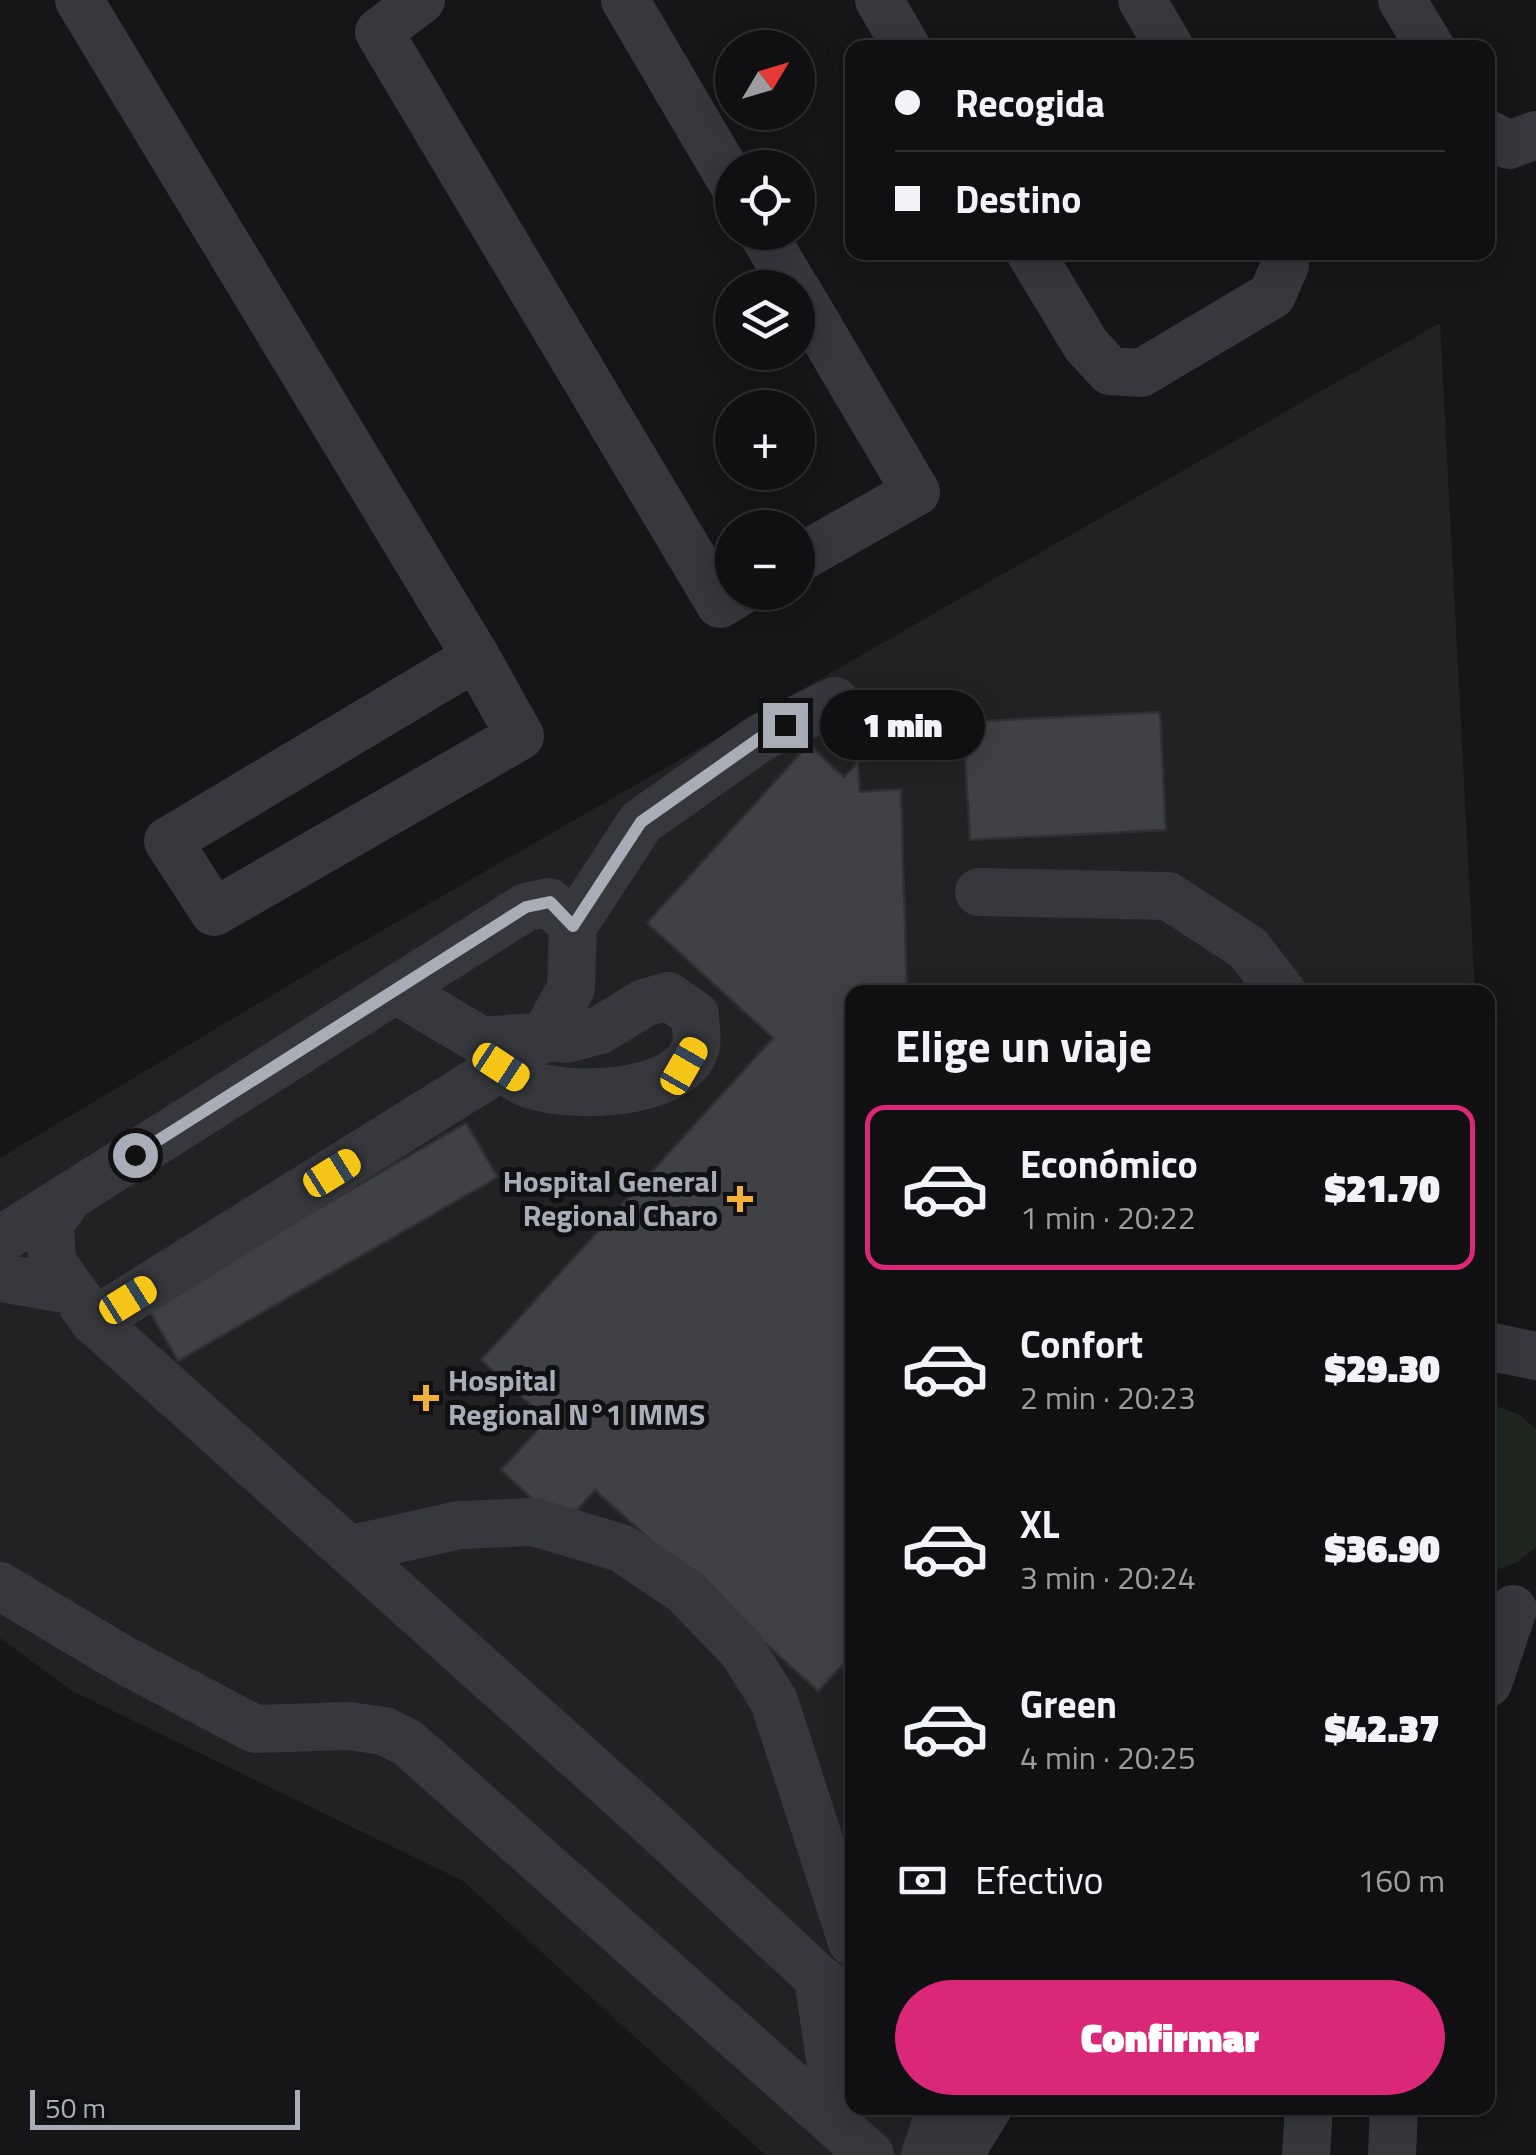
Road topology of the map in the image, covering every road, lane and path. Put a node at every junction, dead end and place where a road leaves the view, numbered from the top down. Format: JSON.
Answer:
{"nodes":[{"id":1,"x":79,"y":0,"type":"edge"},
{"id":2,"x":421,"y":0,"type":"edge"},
{"id":3,"x":625,"y":0,"type":"edge"},
{"id":4,"x":879,"y":0,"type":"edge"},
{"id":5,"x":1142,"y":0,"type":"edge"},
{"id":6,"x":1402,"y":0,"type":"edge"},
{"id":7,"x":902,"y":40,"type":"edge"},
{"id":8,"x":1165,"y":40,"type":"edge"},
{"id":9,"x":1426,"y":40,"type":"edge"},
{"id":10,"x":1536,"y":135,"type":"edge"},
{"id":11,"x":1495,"y":138,"type":"edge"},
{"id":12,"x":715,"y":153,"type":"edge"},
{"id":13,"x":1035,"y":260,"type":"edge"},
{"id":14,"x":1284,"y":260,"type":"edge"},
{"id":15,"x":815,"y":322,"type":"edge"},
{"id":16,"x":815,"y":550,"type":"edge"},
{"id":17,"x":715,"y":596,"type":"edge"},
{"id":18,"x":476,"y":657,"type":"junction"},
{"id":19,"x":835,"y":701,"type":"dead end"},
{"id":20,"x":979,"y":892,"type":"dead end"},
{"id":21,"x":573,"y":926,"type":"junction"},
{"id":22,"x":1277,"y":985,"type":"edge"},
{"id":23,"x":396,"y":990,"type":"junction"},
{"id":24,"x":545,"y":1036,"type":"junction"},
{"id":25,"x":491,"y":1054,"type":"junction"},
{"id":26,"x":70,"y":1196,"type":"junction"},
{"id":27,"x":0,"y":1240,"type":"edge"},
{"id":28,"x":0,"y":1278,"type":"edge"},
{"id":29,"x":83,"y":1306,"type":"junction"},
{"id":30,"x":1495,"y":1347,"type":"edge"},
{"id":31,"x":1535,"y":1353,"type":"edge"},
{"id":32,"x":348,"y":1550,"type":"junction"},
{"id":33,"x":0,"y":1586,"type":"edge"},
{"id":34,"x":1512,"y":1607,"type":"edge"},
{"id":35,"x":1495,"y":1662,"type":"edge"},
{"id":36,"x":845,"y":1920,"type":"edge"},
{"id":37,"x":835,"y":1989,"type":"edge"},
{"id":38,"x":845,"y":2065,"type":"edge"},
{"id":39,"x":852,"y":2115,"type":"edge"},
{"id":40,"x":938,"y":2115,"type":"edge"},
{"id":41,"x":984,"y":2115,"type":"edge"},
{"id":42,"x":1309,"y":2115,"type":"edge"},
{"id":43,"x":1394,"y":2115,"type":"edge"},
{"id":44,"x":855,"y":2141,"type":"edge"},
{"id":45,"x":925,"y":2155,"type":"edge"},
{"id":46,"x":959,"y":2155,"type":"edge"},
{"id":47,"x":1306,"y":2155,"type":"edge"},
{"id":48,"x":1392,"y":2155,"type":"edge"}],
"edges":[{"from":1,"to":18,"type":"street"},
{"from":2,"to":17,"type":"street"},
{"from":3,"to":12,"type":"street"},
{"from":4,"to":7,"type":"street"},
{"from":5,"to":8,"type":"street"},
{"from":6,"to":9,"type":"street"},
{"from":10,"to":11,"type":"street"},
{"from":13,"to":14,"type":"street"},
{"from":15,"to":16,"type":"street"},
{"from":18,"to":18,"type":"street"},
{"from":19,"to":21,"type":"street"},
{"from":20,"to":22,"type":"street"},
{"from":21,"to":23,"type":"street"},
{"from":21,"to":24,"type":"street"},
{"from":23,"to":25,"type":"street"},
{"from":23,"to":26,"type":"street"},
{"from":24,"to":25,"type":"street"},
{"from":24,"to":25,"type":"street"},
{"from":25,"to":29,"type":"street"},
{"from":26,"to":27,"type":"street"},
{"from":26,"to":29,"type":"street"},
{"from":28,"to":29,"type":"street"},
{"from":29,"to":32,"type":"street"},
{"from":30,"to":31,"type":"street"},
{"from":32,"to":36,"type":"street"},
{"from":32,"to":37,"type":"street"},
{"from":33,"to":44,"type":"street"},
{"from":34,"to":35,"type":"street"},
{"from":37,"to":38,"type":"street"},
{"from":39,"to":44,"type":"street"},
{"from":40,"to":45,"type":"street"},
{"from":41,"to":46,"type":"street"},
{"from":42,"to":47,"type":"street"},
{"from":43,"to":48,"type":"street"}]}
